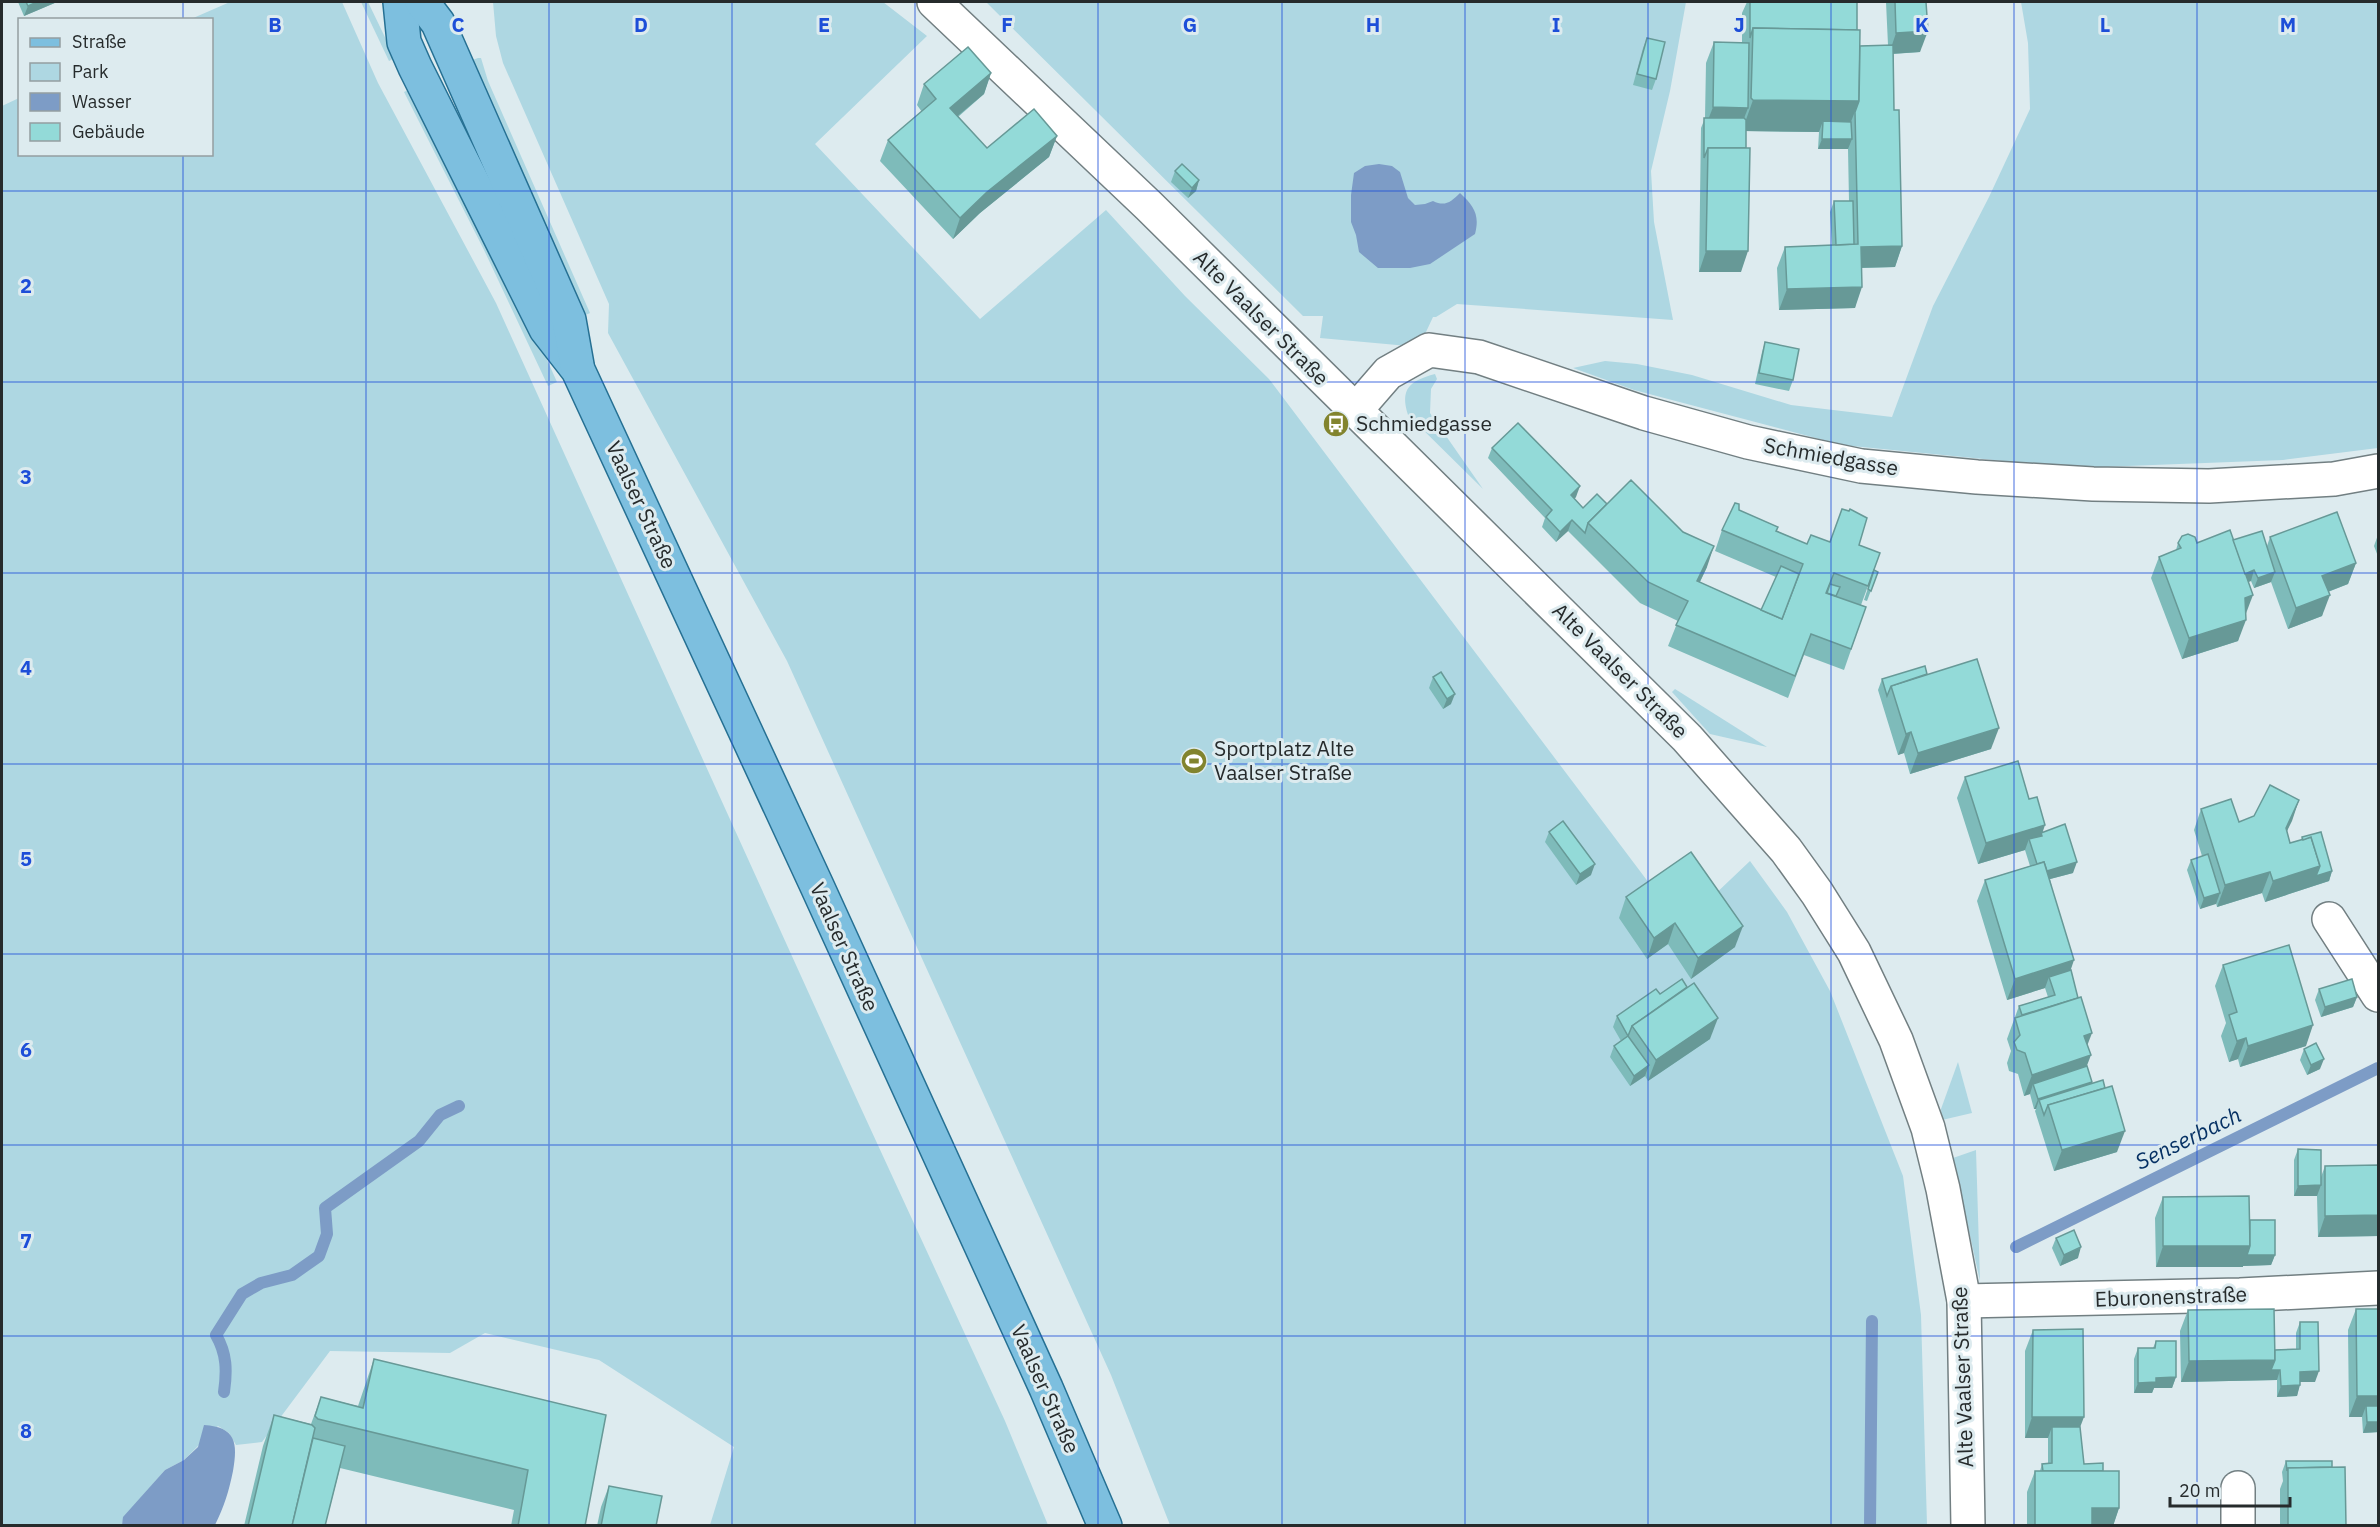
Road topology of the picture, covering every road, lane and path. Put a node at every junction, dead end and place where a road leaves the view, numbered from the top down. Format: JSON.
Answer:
{"nodes":[{"id":1,"x":400,"y":2,"type":"edge"},
{"id":2,"x":422,"y":2,"type":"edge"},
{"id":3,"x":934,"y":2,"type":"edge"},
{"id":4,"x":578,"y":369,"type":"junction"},
{"id":5,"x":1355,"y":411,"type":"junction"},
{"id":6,"x":2379,"y":471,"type":"edge"},
{"id":7,"x":2329,"y":919,"type":"dead end"},
{"id":8,"x":2379,"y":995,"type":"edge"},
{"id":9,"x":2379,"y":1288,"type":"edge"},
{"id":10,"x":1964,"y":1301,"type":"junction"},
{"id":11,"x":2238,"y":1488,"type":"dead end"},
{"id":12,"x":1106,"y":1526,"type":"edge"},
{"id":13,"x":1968,"y":1526,"type":"edge"},
{"id":14,"x":2238,"y":1526,"type":"edge"}],
"edges":[{"from":1,"to":4,"type":"main road","name":"Vaalser Straße"},
{"from":2,"to":4,"type":"main road","name":"Vaalser Straße"},
{"from":3,"to":5,"type":"street","name":"Alte Vaalser Straße"},
{"from":4,"to":12,"type":"main road","name":"Vaalser Straße"},
{"from":5,"to":6,"type":"street","name":"Schmiedgasse"},
{"from":5,"to":10,"type":"street","name":"Alte Vaalser Straße"},
{"from":7,"to":8,"type":"street"},
{"from":9,"to":10,"type":"street","name":"Eburonenstraße"},
{"from":10,"to":13,"type":"street","name":"Alte Vaalser Straße"},
{"from":11,"to":14,"type":"street"}]}
